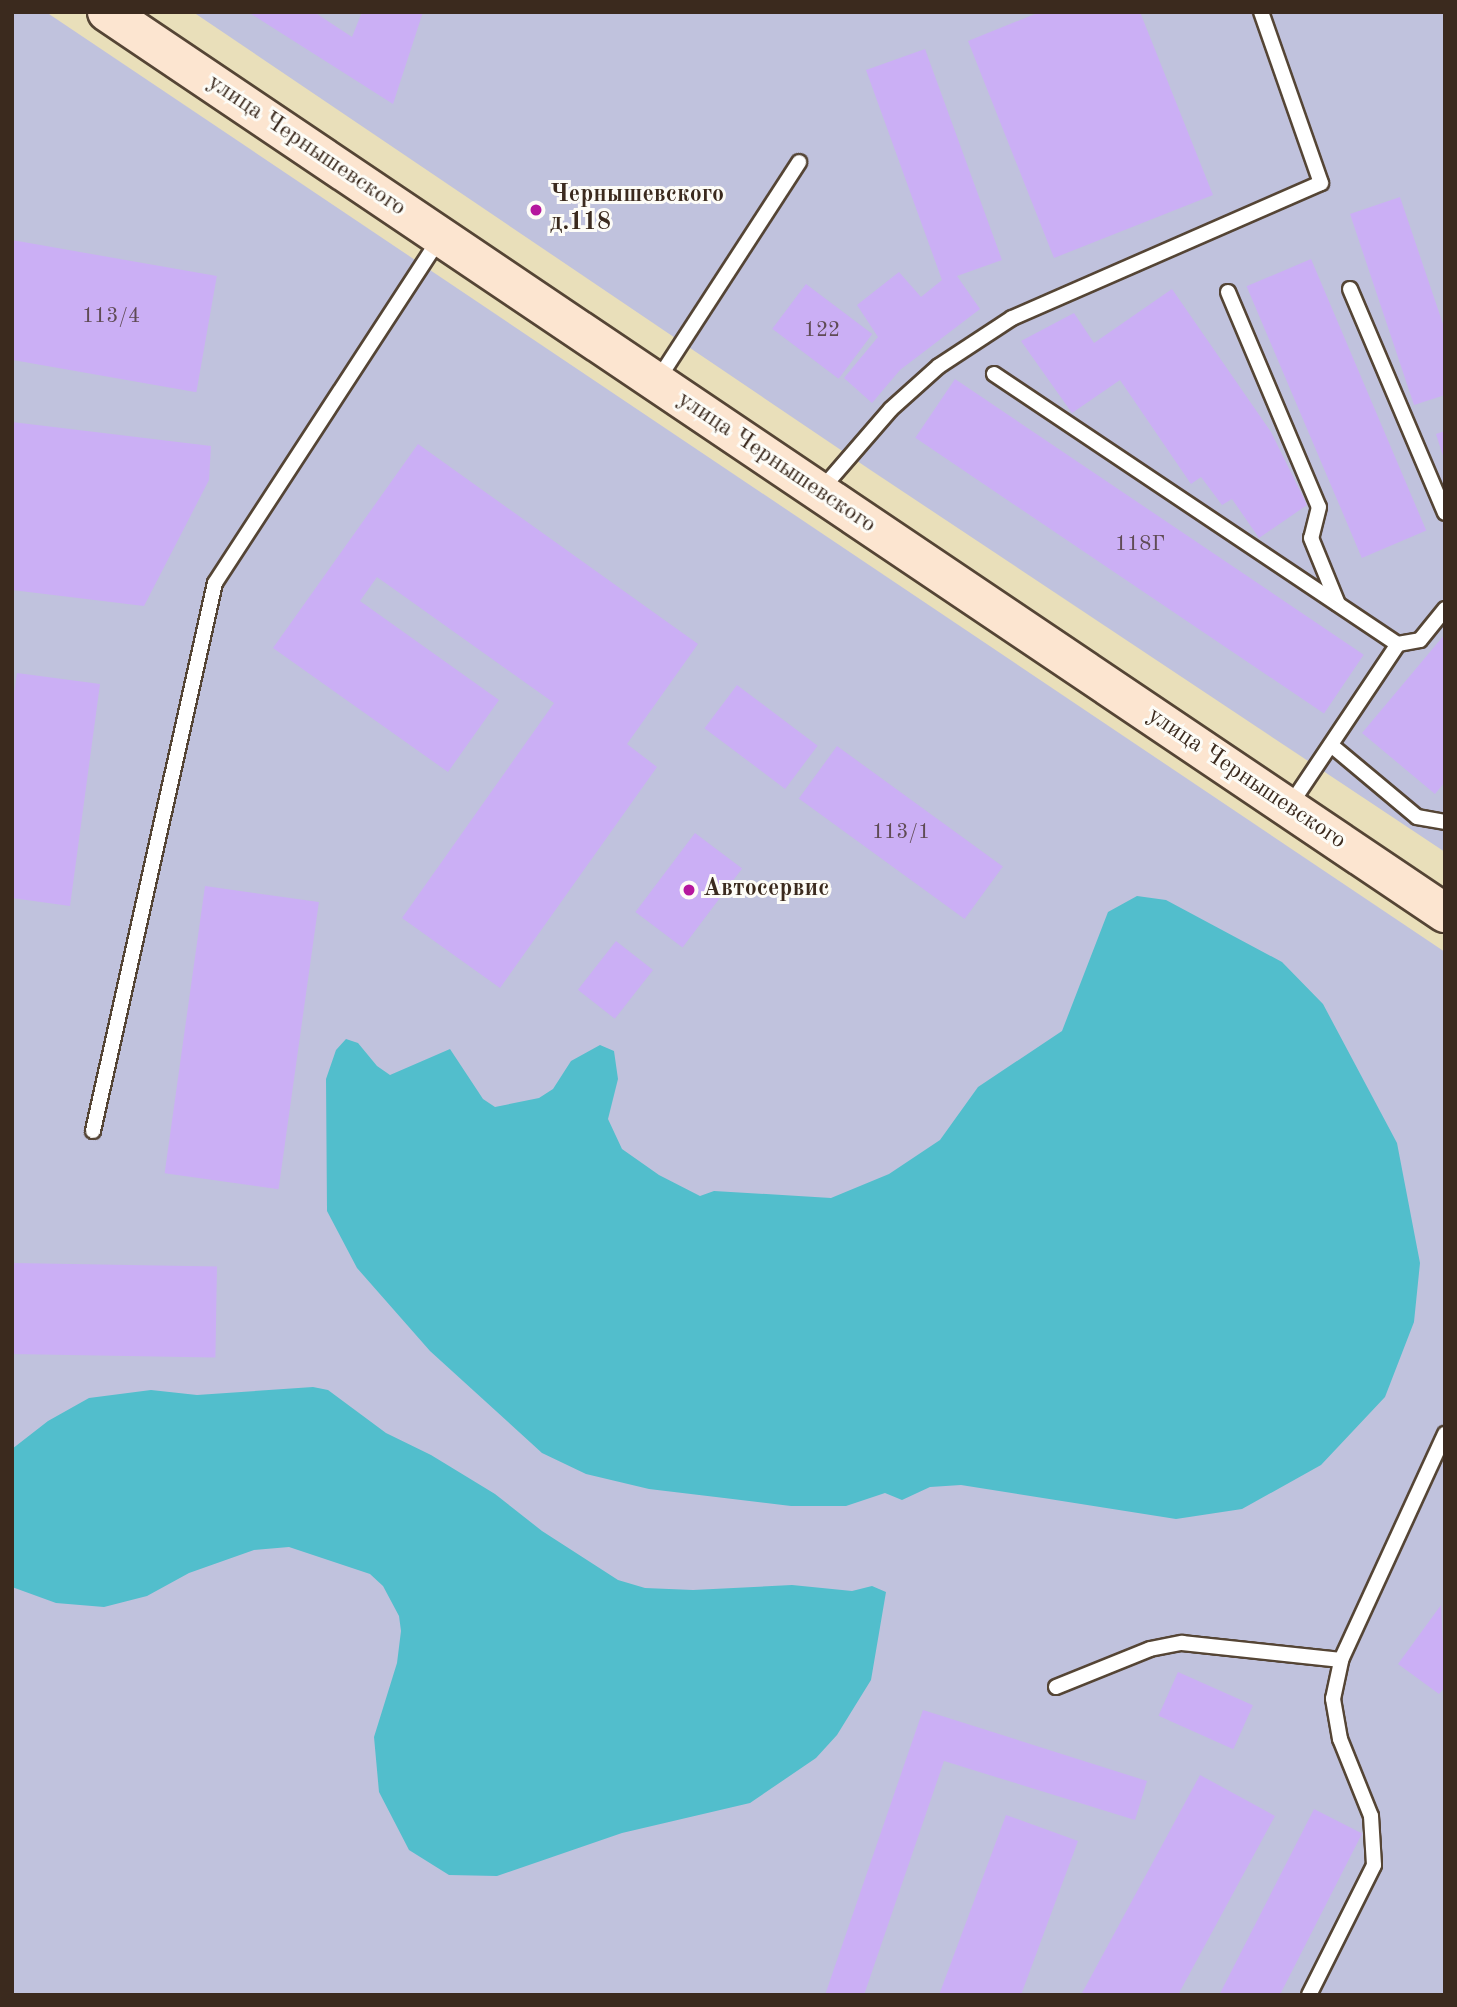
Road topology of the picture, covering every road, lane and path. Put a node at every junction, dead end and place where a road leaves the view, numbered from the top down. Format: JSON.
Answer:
{"nodes":[{"id":1,"x":107,"y":12,"type":"edge"},
{"id":2,"x":1261,"y":12,"type":"edge"},
{"id":3,"x":799,"y":162,"type":"dead end"},
{"id":4,"x":441,"y":237,"type":"junction"},
{"id":5,"x":1350,"y":289,"type":"dead end"},
{"id":6,"x":1228,"y":292,"type":"dead end"},
{"id":7,"x":994,"y":374,"type":"dead end"},
{"id":8,"x":656,"y":382,"type":"junction"},
{"id":9,"x":819,"y":492,"type":"junction"},
{"id":10,"x":1445,"y":513,"type":"edge"},
{"id":11,"x":1338,"y":604,"type":"junction"},
{"id":12,"x":1445,"y":609,"type":"edge"},
{"id":13,"x":1398,"y":644,"type":"junction"},
{"id":14,"x":1331,"y":745,"type":"junction"},
{"id":15,"x":1289,"y":808,"type":"junction"},
{"id":16,"x":1445,"y":822,"type":"edge"},
{"id":17,"x":1445,"y":913,"type":"edge"},
{"id":18,"x":93,"y":1131,"type":"dead end"},
{"id":19,"x":1445,"y":1434,"type":"edge"},
{"id":20,"x":1341,"y":1660,"type":"junction"},
{"id":21,"x":1056,"y":1687,"type":"dead end"},
{"id":22,"x":1309,"y":1995,"type":"edge"}],
"edges":[{"from":1,"to":4,"type":"main road","name":"улица Чернышевского"},
{"from":2,"to":9,"type":"lane"},
{"from":3,"to":8,"type":"lane"},
{"from":4,"to":8,"type":"main road","name":"улица Чернышевского"},
{"from":4,"to":18,"type":"lane"},
{"from":5,"to":10,"type":"lane"},
{"from":6,"to":11,"type":"lane"},
{"from":7,"to":11,"type":"lane"},
{"from":8,"to":9,"type":"main road","name":"улица Чернышевского"},
{"from":9,"to":15,"type":"main road","name":"улица Чернышевского"},
{"from":11,"to":13,"type":"lane"},
{"from":12,"to":13,"type":"lane"},
{"from":13,"to":14,"type":"lane"},
{"from":14,"to":15,"type":"lane"},
{"from":14,"to":16,"type":"lane"},
{"from":15,"to":17,"type":"main road","name":"улица Чернышевского"},
{"from":19,"to":20,"type":"lane"},
{"from":20,"to":21,"type":"lane"},
{"from":20,"to":22,"type":"lane"}]}
